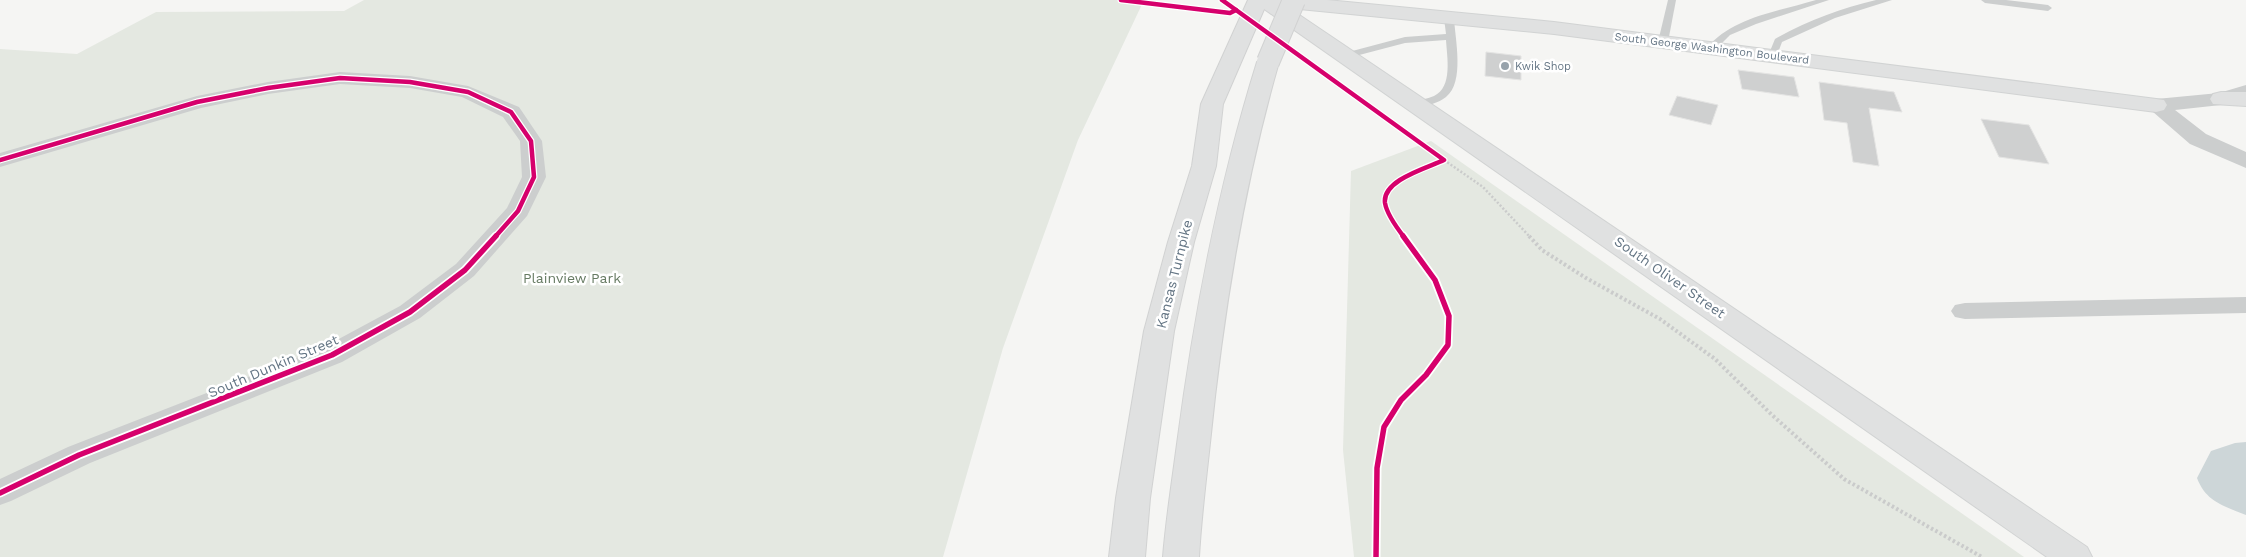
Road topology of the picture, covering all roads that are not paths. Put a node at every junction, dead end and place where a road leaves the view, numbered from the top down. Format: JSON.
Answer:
{"nodes":[{"id":1,"x":1258,"y":0,"type":"edge"},
{"id":2,"x":1266,"y":0,"type":"edge"},
{"id":3,"x":1294,"y":0,"type":"edge"},
{"id":4,"x":1672,"y":0,"type":"edge"},
{"id":5,"x":1825,"y":0,"type":"edge"},
{"id":6,"x":1888,"y":0,"type":"edge"},
{"id":7,"x":1985,"y":0,"type":"edge"},
{"id":8,"x":2048,"y":8,"type":"dead end"},
{"id":9,"x":1449,"y":27,"type":"junction"},
{"id":10,"x":1663,"y":42,"type":"junction"},
{"id":11,"x":1712,"y":48,"type":"junction"},
{"id":12,"x":1344,"y":56,"type":"junction"},
{"id":13,"x":1773,"y":56,"type":"junction"},
{"id":14,"x":2246,"y":91,"type":"edge"},
{"id":15,"x":2221,"y":99,"type":"junction"},
{"id":16,"x":2246,"y":99,"type":"edge"},
{"id":17,"x":1417,"y":105,"type":"junction"},
{"id":18,"x":2156,"y":105,"type":"junction"},
{"id":19,"x":2246,"y":110,"type":"edge"},
{"id":20,"x":0,"y":160,"type":"edge"},
{"id":21,"x":2245,"y":161,"type":"edge"},
{"id":22,"x":2246,"y":304,"type":"edge"},
{"id":23,"x":1965,"y":311,"type":"dead end"},
{"id":24,"x":0,"y":493,"type":"edge"},
{"id":25,"x":1127,"y":557,"type":"edge"},
{"id":26,"x":1181,"y":557,"type":"edge"},
{"id":27,"x":2074,"y":557,"type":"edge"}],
"edges":[{"from":1,"to":25,"type":"main road","name":"Kansas Turnpike"},
{"from":2,"to":9,"type":"main road","name":"South George Washington Boulevard"},
{"from":2,"to":12,"type":"main road","name":"South Oliver Street"},
{"from":3,"to":26,"type":"main road","bridge":true},
{"from":4,"to":10,"type":"lane"},
{"from":5,"to":11,"type":"lane"},
{"from":6,"to":13,"type":"lane"},
{"from":7,"to":8,"type":"lane"},
{"from":9,"to":10,"type":"main road","name":"South George Washington Boulevard"},
{"from":9,"to":12,"type":"lane"},
{"from":9,"to":17,"type":"lane"},
{"from":10,"to":11,"type":"main road","name":"South George Washington Boulevard"},
{"from":11,"to":13,"type":"main road","name":"South George Washington Boulevard"},
{"from":12,"to":17,"type":"main road","name":"South Oliver Street"},
{"from":13,"to":18,"type":"main road","name":"South George Washington Boulevard"},
{"from":14,"to":15,"type":"street"},
{"from":15,"to":16,"type":"main road"},
{"from":15,"to":18,"type":"street"},
{"from":17,"to":27,"type":"main road","name":"South Oliver Street"},
{"from":18,"to":19,"type":"street"},
{"from":18,"to":21,"type":"street"},
{"from":20,"to":24,"type":"street","name":"South Dunkin Street"},
{"from":22,"to":23,"type":"street"}]}
